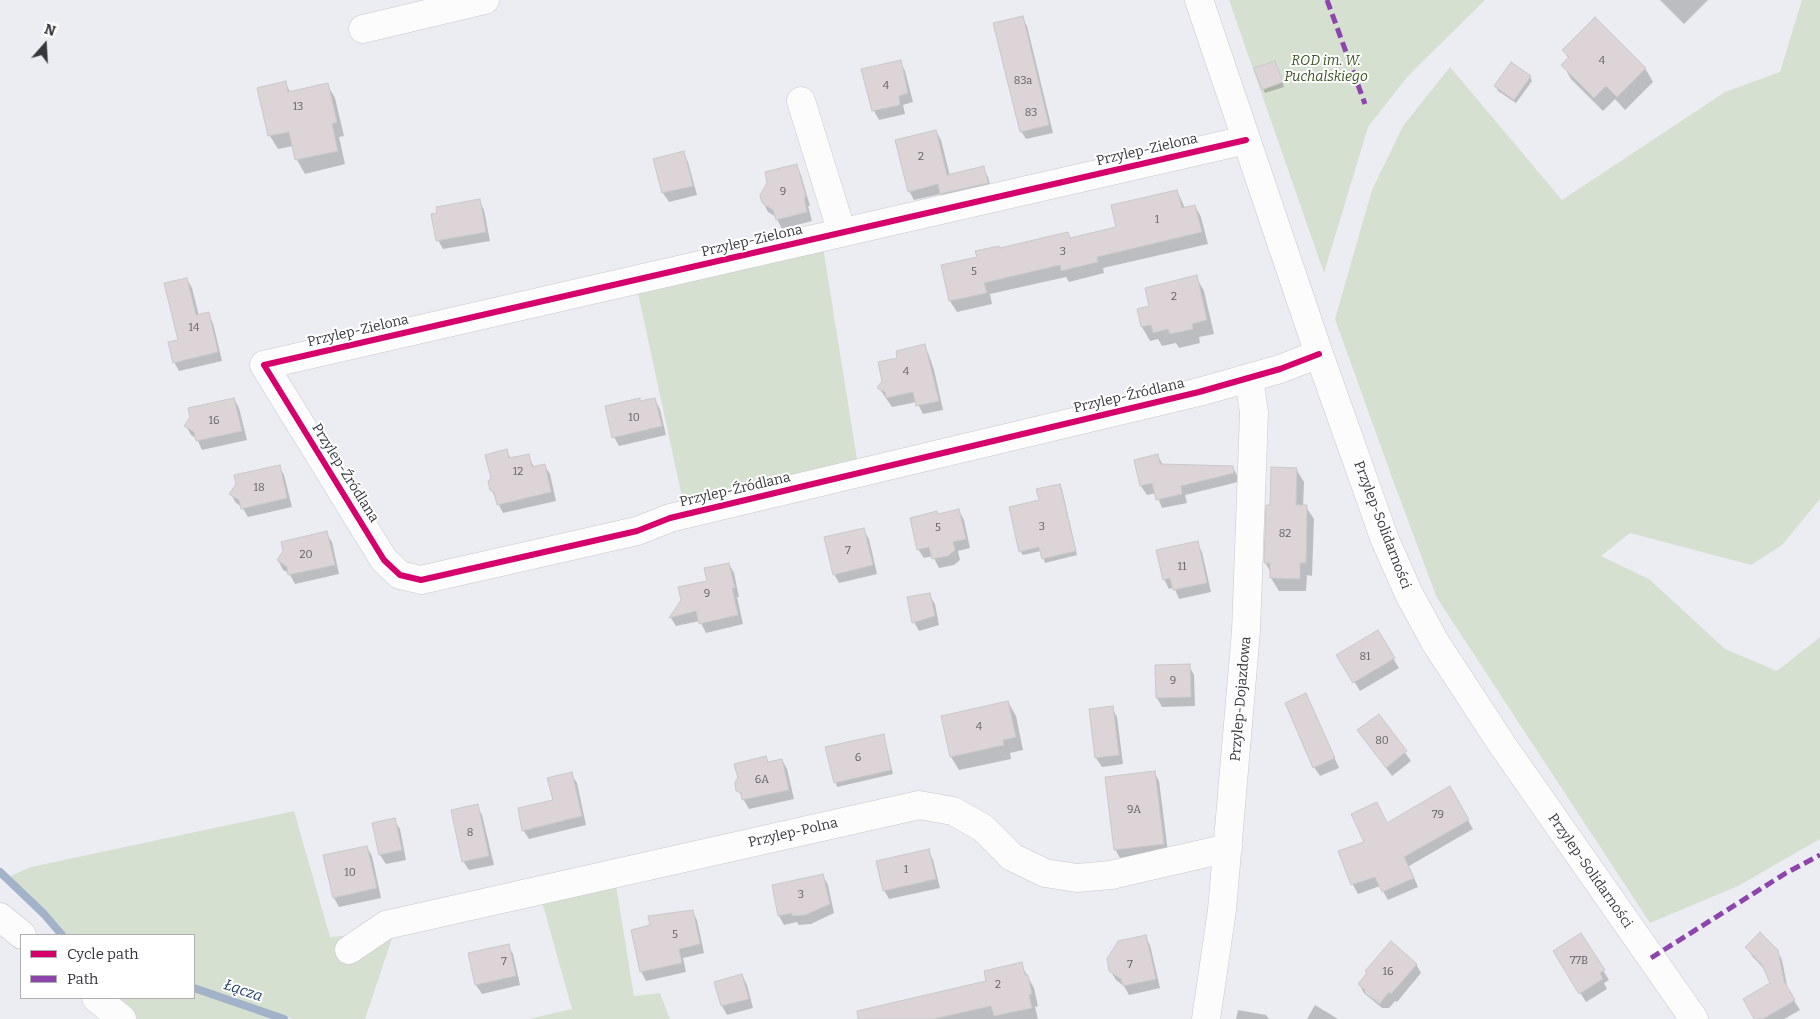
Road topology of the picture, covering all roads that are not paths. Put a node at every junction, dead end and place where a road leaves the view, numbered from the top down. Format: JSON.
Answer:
{"nodes":[{"id":1,"x":485,"y":0,"type":"edge"},
{"id":2,"x":1199,"y":0,"type":"edge"},
{"id":3,"x":363,"y":29,"type":"dead end"},
{"id":4,"x":801,"y":101,"type":"dead end"},
{"id":5,"x":1246,"y":140,"type":"junction"},
{"id":6,"x":842,"y":233,"type":"junction"},
{"id":7,"x":1319,"y":354,"type":"junction"},
{"id":8,"x":264,"y":365,"type":"joint"},
{"id":9,"x":1249,"y":378,"type":"junction"},
{"id":10,"x":1228,"y":848,"type":"junction"},
{"id":11,"x":0,"y":917,"type":"edge"},
{"id":12,"x":21,"y":934,"type":"edge"},
{"id":13,"x":349,"y":950,"type":"dead end"},
{"id":14,"x":97,"y":999,"type":"edge"},
{"id":15,"x":1202,"y":1018,"type":"edge"},
{"id":16,"x":122,"y":1019,"type":"edge"},
{"id":17,"x":1694,"y":1019,"type":"edge"}],
"edges":[{"from":1,"to":3,"type":"street"},
{"from":2,"to":5,"type":"street","name":"Przylep-Solidarności"},
{"from":4,"to":6,"type":"street"},
{"from":5,"to":6,"type":"street","name":"Przylep-Zielona"},
{"from":5,"to":7,"type":"street","name":"Przylep-Solidarności"},
{"from":6,"to":8,"type":"street","name":"Przylep-Zielona"},
{"from":7,"to":9,"type":"street","name":"Przylep-Źródlana"},
{"from":7,"to":17,"type":"street","name":"Przylep-Solidarności"},
{"from":8,"to":9,"type":"street","name":"Przylep-Źródlana"},
{"from":9,"to":10,"type":"street","name":"Przylep-Dojazdowa"},
{"from":10,"to":13,"type":"street","name":"Przylep-Polna"},
{"from":10,"to":15,"type":"street","name":"Przylep-Dojazdowa"},
{"from":11,"to":12,"type":"street"},
{"from":14,"to":16,"type":"street"}]}
